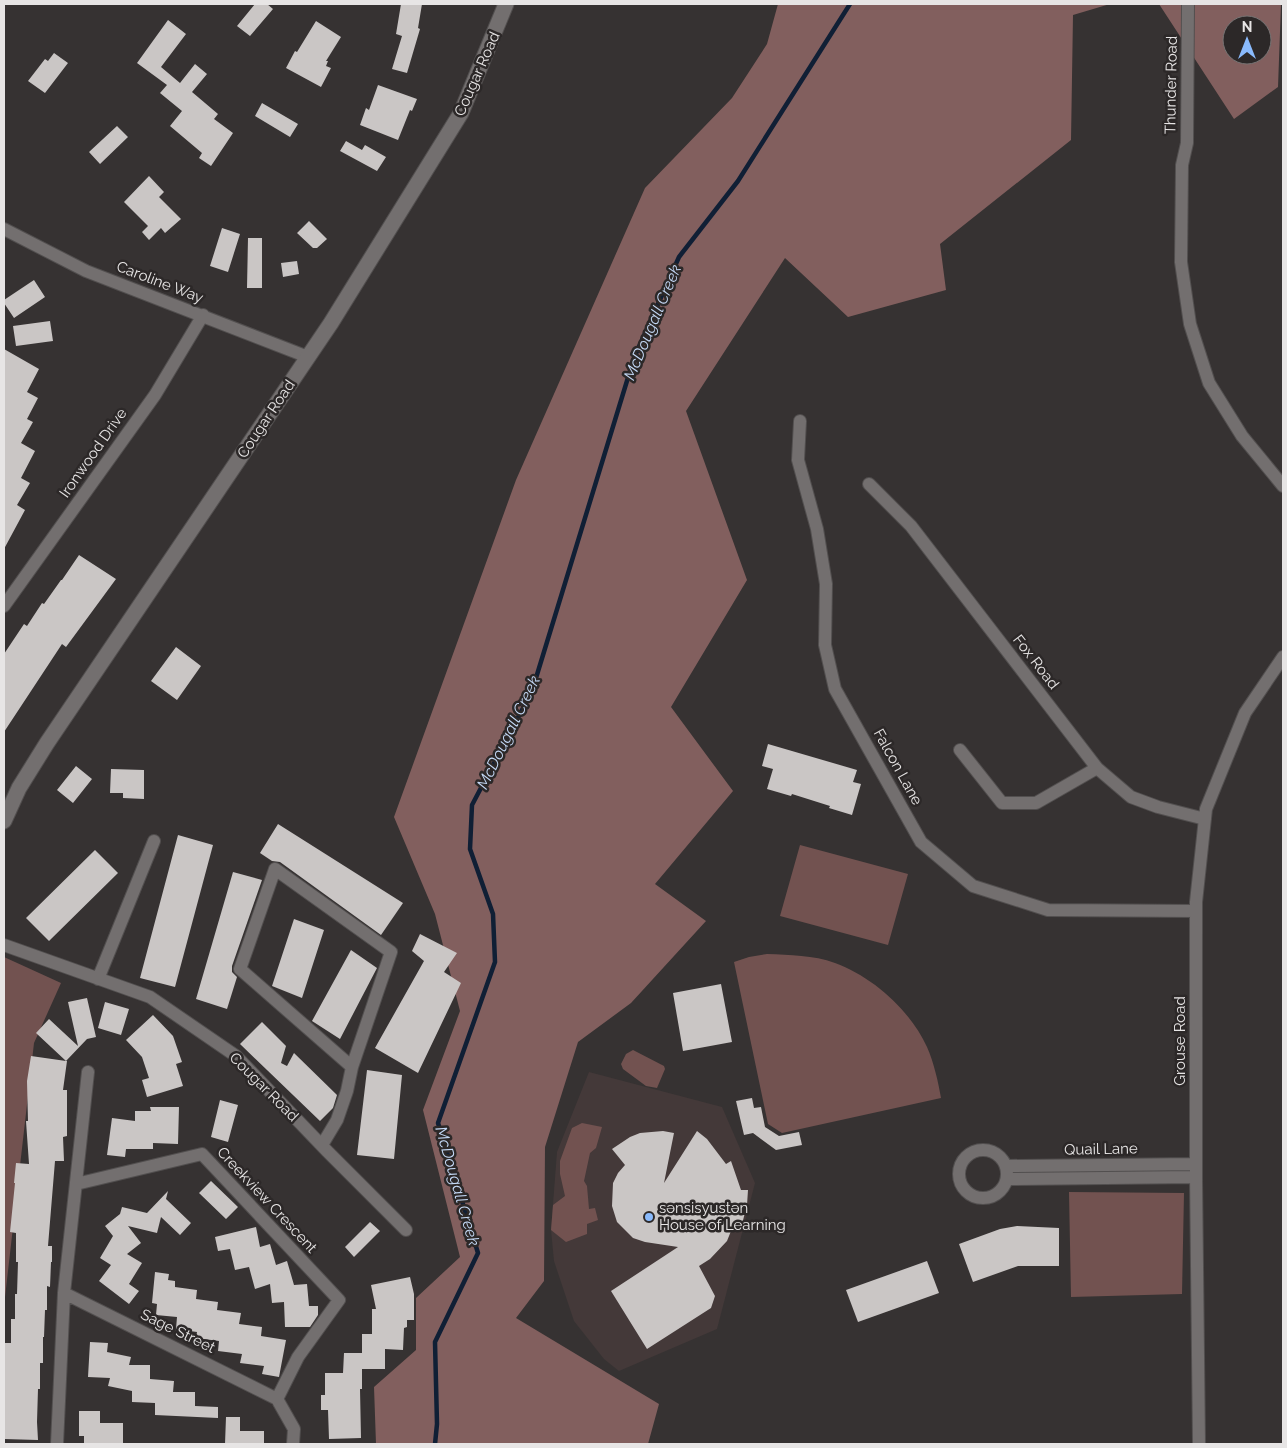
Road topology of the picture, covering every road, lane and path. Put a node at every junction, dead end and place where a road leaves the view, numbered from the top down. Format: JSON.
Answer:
{"nodes":[{"id":1,"x":506,"y":4,"type":"edge"},
{"id":2,"x":1188,"y":4,"type":"edge"},
{"id":3,"x":4,"y":229,"type":"edge"},
{"id":4,"x":203,"y":315,"type":"junction"},
{"id":5,"x":308,"y":357,"type":"junction"},
{"id":6,"x":800,"y":421,"type":"dead end"},
{"id":7,"x":869,"y":484,"type":"dead end"},
{"id":8,"x":1283,"y":486,"type":"edge"},
{"id":9,"x":4,"y":606,"type":"edge"},
{"id":10,"x":1283,"y":657,"type":"edge"},
{"id":11,"x":960,"y":750,"type":"dead end"},
{"id":12,"x":1097,"y":768,"type":"junction"},
{"id":13,"x":1205,"y":819,"type":"junction"},
{"id":14,"x":4,"y":822,"type":"edge"},
{"id":15,"x":154,"y":841,"type":"dead end"},
{"id":16,"x":1196,"y":911,"type":"junction"},
{"id":17,"x":4,"y":945,"type":"edge"},
{"id":18,"x":98,"y":979,"type":"junction"},
{"id":19,"x":352,"y":1067,"type":"junction"},
{"id":20,"x":88,"y":1072,"type":"dead end"},
{"id":21,"x":322,"y":1145,"type":"junction"},
{"id":22,"x":1196,"y":1171,"type":"junction"},
{"id":23,"x":1006,"y":1173,"type":"dead end"},
{"id":24,"x":76,"y":1184,"type":"junction"},
{"id":25,"x":406,"y":1230,"type":"dead end"},
{"id":26,"x":64,"y":1293,"type":"junction"},
{"id":27,"x":277,"y":1399,"type":"junction"},
{"id":28,"x":58,"y":1444,"type":"edge"},
{"id":29,"x":293,"y":1444,"type":"edge"},
{"id":30,"x":1199,"y":1444,"type":"edge"}],
"edges":[{"from":1,"to":5,"type":"street","name":"Cougar Road"},
{"from":2,"to":8,"type":"street","name":"Thunder Road"},
{"from":3,"to":4,"type":"street","name":"Caroline Way"},
{"from":4,"to":5,"type":"street","name":"Caroline Way"},
{"from":4,"to":9,"type":"street","name":"Ironwood Drive"},
{"from":5,"to":14,"type":"street","name":"Cougar Road"},
{"from":6,"to":16,"type":"street","name":"Falcon Lane"},
{"from":7,"to":12,"type":"street","name":"Fox Road"},
{"from":10,"to":13,"type":"street","name":"Grouse Road"},
{"from":11,"to":12,"type":"street"},
{"from":12,"to":13,"type":"street","name":"Fox Road"},
{"from":13,"to":16,"type":"street","name":"Grouse Road"},
{"from":15,"to":18,"type":"street"},
{"from":16,"to":22,"type":"street","name":"Grouse Road"},
{"from":17,"to":18,"type":"street","name":"Cougar Road"},
{"from":18,"to":21,"type":"street","name":"Cougar Road"},
{"from":19,"to":19,"type":"street"},
{"from":19,"to":21,"type":"street"},
{"from":20,"to":24,"type":"street"},
{"from":21,"to":25,"type":"street","name":"Cougar Road"},
{"from":22,"to":23,"type":"street","name":"Quail Lane"},
{"from":22,"to":30,"type":"street","name":"Grouse Road"},
{"from":24,"to":26,"type":"street"},
{"from":24,"to":27,"type":"street","name":"Creekview Crescent"},
{"from":26,"to":27,"type":"street","name":"Sage Street"},
{"from":26,"to":28,"type":"street"},
{"from":27,"to":29,"type":"street"}]}
